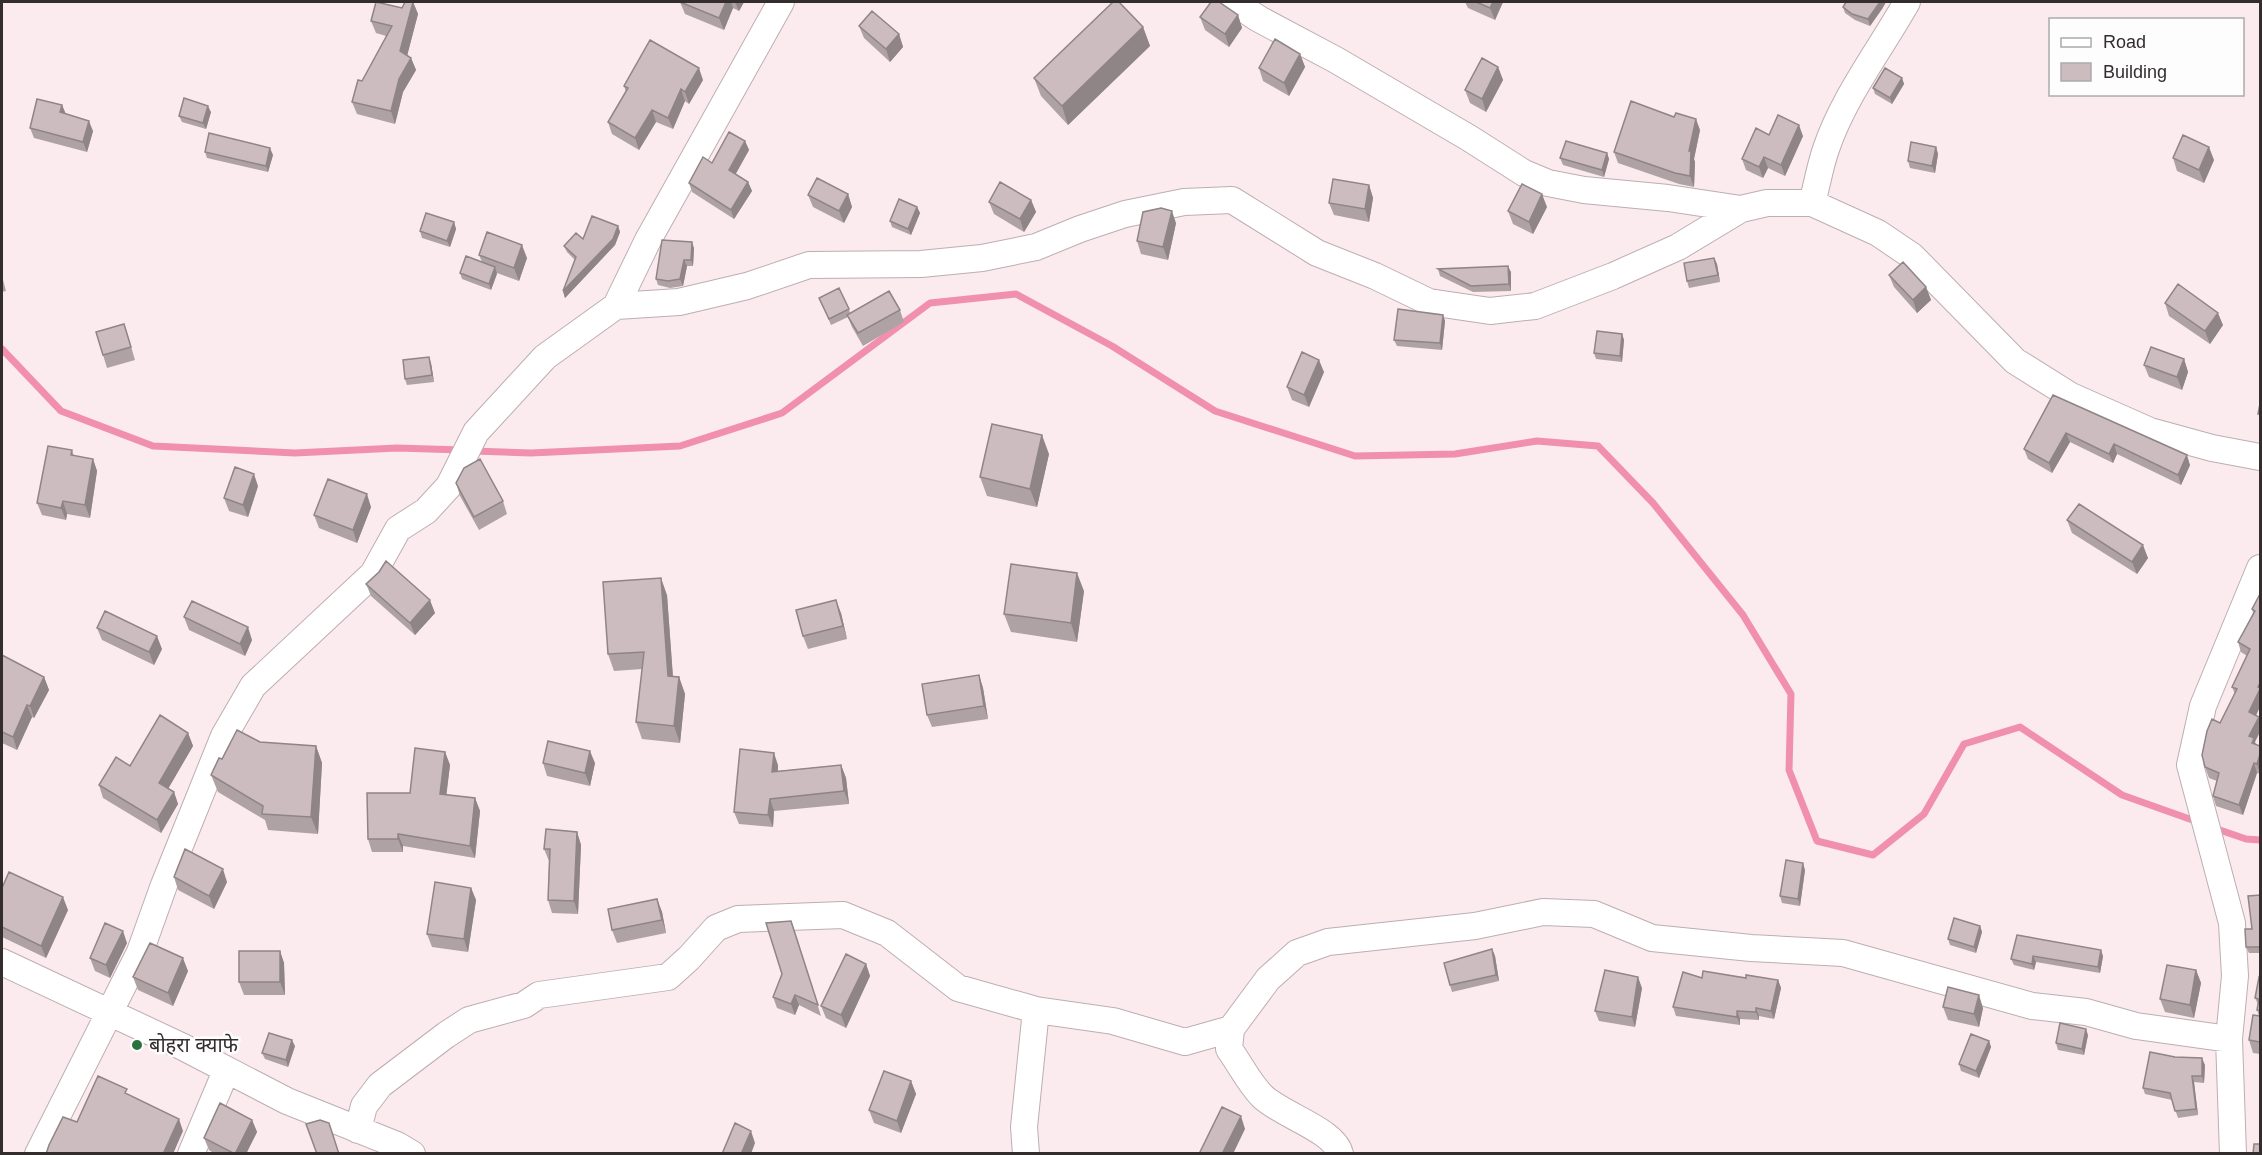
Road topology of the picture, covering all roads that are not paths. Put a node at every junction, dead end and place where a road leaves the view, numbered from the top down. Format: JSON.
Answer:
{"nodes":[{"id":1,"x":781,"y":2,"type":"edge"},
{"id":2,"x":1233,"y":2,"type":"edge"},
{"id":3,"x":1906,"y":2,"type":"edge"},
{"id":4,"x":1812,"y":203,"type":"junction"},
{"id":5,"x":1741,"y":209,"type":"junction"},
{"id":6,"x":616,"y":306,"type":"junction"},
{"id":7,"x":2260,"y":457,"type":"edge"},
{"id":8,"x":2260,"y":568,"type":"edge"},
{"id":9,"x":2,"y":962,"type":"edge"},
{"id":10,"x":1036,"y":1010,"type":"junction"},
{"id":11,"x":109,"y":1013,"type":"junction"},
{"id":12,"x":1231,"y":1029,"type":"junction"},
{"id":13,"x":2229,"y":1039,"type":"junction"},
{"id":14,"x":226,"y":1071,"type":"junction"},
{"id":15,"x":358,"y":1130,"type":"junction"},
{"id":16,"x":38,"y":1154,"type":"edge"},
{"id":17,"x":190,"y":1154,"type":"edge"},
{"id":18,"x":412,"y":1154,"type":"edge"},
{"id":19,"x":1026,"y":1154,"type":"edge"},
{"id":20,"x":1341,"y":1154,"type":"edge"},
{"id":21,"x":2233,"y":1154,"type":"edge"}],
"edges":[{"from":1,"to":6,"type":"street"},
{"from":2,"to":5,"type":"street"},
{"from":3,"to":4,"type":"street"},
{"from":4,"to":5,"type":"street"},
{"from":4,"to":7,"type":"street"},
{"from":5,"to":6,"type":"street"},
{"from":6,"to":11,"type":"street"},
{"from":8,"to":13,"type":"street"},
{"from":9,"to":11,"type":"street"},
{"from":10,"to":12,"type":"street"},
{"from":10,"to":15,"type":"street"},
{"from":10,"to":19,"type":"street"},
{"from":11,"to":14,"type":"street"},
{"from":11,"to":16,"type":"street"},
{"from":12,"to":13,"type":"street"},
{"from":12,"to":20,"type":"street"},
{"from":13,"to":21,"type":"street"},
{"from":14,"to":15,"type":"street"},
{"from":14,"to":17,"type":"street"},
{"from":15,"to":18,"type":"street"}]}
